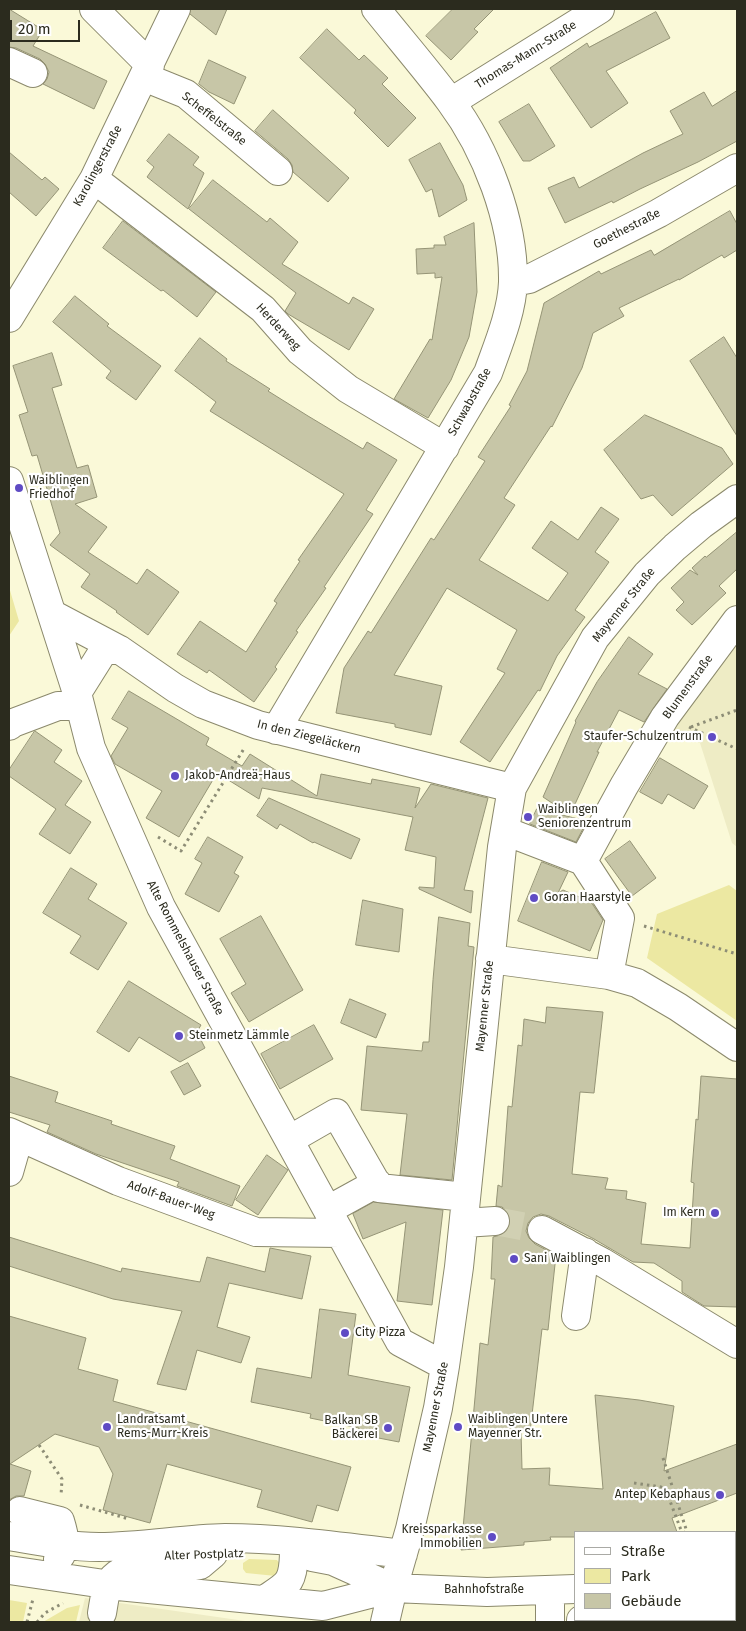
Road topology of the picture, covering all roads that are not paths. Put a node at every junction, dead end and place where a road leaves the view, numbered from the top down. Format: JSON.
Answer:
{"nodes":[{"id":1,"x":94,"y":9,"type":"edge"},
{"id":2,"x":176,"y":9,"type":"edge"},
{"id":3,"x":376,"y":9,"type":"edge"},
{"id":4,"x":589,"y":11,"type":"edge"},
{"id":5,"x":147,"y":71,"type":"junction"},
{"id":6,"x":451,"y":102,"type":"junction"},
{"id":7,"x":737,"y":168,"type":"edge"},
{"id":8,"x":278,"y":170,"type":"dead end"},
{"id":9,"x":94,"y":179,"type":"junction"},
{"id":10,"x":513,"y":282,"type":"junction"},
{"id":11,"x":9,"y":318,"type":"edge"},
{"id":12,"x":445,"y":447,"type":"junction"},
{"id":13,"x":9,"y":481,"type":"edge"},
{"id":14,"x":737,"y":499,"type":"edge"},
{"id":15,"x":52,"y":614,"type":"junction"},
{"id":16,"x":737,"y":620,"type":"edge"},
{"id":17,"x":120,"y":650,"type":"junction"},
{"id":18,"x":78,"y":699,"type":"junction"},
{"id":19,"x":10,"y":722,"type":"edge"},
{"id":20,"x":276,"y":730,"type":"junction"},
{"id":21,"x":512,"y":788,"type":"junction"},
{"id":22,"x":505,"y":831,"type":"junction"},
{"id":23,"x":583,"y":861,"type":"junction"},
{"id":24,"x":490,"y":959,"type":"junction"},
{"id":25,"x":609,"y":975,"type":"junction"},
{"id":26,"x":737,"y":1047,"type":"edge"},
{"id":27,"x":14,"y":1135,"type":"edge"},
{"id":28,"x":290,"y":1140,"type":"junction"},
{"id":29,"x":9,"y":1172,"type":"edge"},
{"id":30,"x":377,"y":1184,"type":"junction"},
{"id":31,"x":465,"y":1210,"type":"junction"},
{"id":32,"x":334,"y":1221,"type":"junction"},
{"id":33,"x":495,"y":1221,"type":"tunnel mouth"},
{"id":34,"x":542,"y":1230,"type":"tunnel mouth"},
{"id":35,"x":585,"y":1252,"type":"junction"},
{"id":36,"x":576,"y":1316,"type":"dead end"},
{"id":37,"x":737,"y":1344,"type":"edge"},
{"id":38,"x":446,"y":1366,"type":"junction"},
{"id":39,"x":20,"y":1511,"type":"dead end"},
{"id":40,"x":61,"y":1531,"type":"junction"},
{"id":41,"x":9,"y":1536,"type":"edge"},
{"id":42,"x":9,"y":1549,"type":"edge"},
{"id":43,"x":213,"y":1554,"type":"junction"},
{"id":44,"x":294,"y":1554,"type":"junction"},
{"id":45,"x":403,"y":1554,"type":"junction"},
{"id":46,"x":9,"y":1570,"type":"edge"},
{"id":47,"x":40,"y":1574,"type":"junction"},
{"id":48,"x":106,"y":1584,"type":"junction"},
{"id":49,"x":393,"y":1588,"type":"junction"},
{"id":50,"x":562,"y":1589,"type":"edge"},
{"id":51,"x":264,"y":1600,"type":"junction"},
{"id":52,"x":99,"y":1617,"type":"edge"},
{"id":53,"x":550,"y":1621,"type":"edge"},
{"id":54,"x":385,"y":1622,"type":"edge"}],
"edges":[{"from":1,"to":5,"type":"street","name":"Scheffelstraße"},
{"from":2,"to":5,"type":"street","name":"Karolingerstraße"},
{"from":3,"to":6,"type":"street","name":"Schwabstraße"},
{"from":4,"to":6,"type":"street","name":"Thomas-Mann-Straße"},
{"from":5,"to":8,"type":"street","name":"Scheffelstraße"},
{"from":5,"to":9,"type":"street","name":"Karolingerstraße"},
{"from":6,"to":10,"type":"street","name":"Schwabstraße"},
{"from":7,"to":10,"type":"street","name":"Goethestraße"},
{"from":9,"to":11,"type":"street","name":"Karolingerstraße"},
{"from":9,"to":12,"type":"street","name":"Herderweg"},
{"from":10,"to":12,"type":"street","name":"Schwabstraße"},
{"from":12,"to":20,"type":"street","name":"Schwabstraße"},
{"from":13,"to":15,"type":"street","name":"Alte Rommelshauser Straße"},
{"from":14,"to":21,"type":"street","name":"Mayenner Straße"},
{"from":15,"to":17,"type":"street","name":"In den Ziegeläckern"},
{"from":15,"to":18,"type":"street","name":"Alte Rommelshauser Straße"},
{"from":16,"to":23,"type":"street","name":"Blumenstraße"},
{"from":17,"to":18,"type":"street"},
{"from":17,"to":20,"type":"street","name":"In den Ziegeläckern"},
{"from":18,"to":19,"type":"street"},
{"from":18,"to":28,"type":"street","name":"Alte Rommelshauser Straße"},
{"from":20,"to":21,"type":"street","name":"In den Ziegeläckern"},
{"from":21,"to":22,"type":"street","name":"Mayenner Straße"},
{"from":22,"to":23,"type":"street"},
{"from":22,"to":24,"type":"street","name":"Mayenner Straße"},
{"from":23,"to":25,"type":"street"},
{"from":24,"to":25,"type":"street"},
{"from":24,"to":31,"type":"street","name":"Mayenner Straße"},
{"from":25,"to":26,"type":"street"},
{"from":27,"to":29,"type":"street"},
{"from":27,"to":32,"type":"street","name":"Adolf-Bauer-Weg"},
{"from":28,"to":30,"type":"street"},
{"from":28,"to":32,"type":"street","name":"Alte Rommelshauser Straße"},
{"from":30,"to":31,"type":"street"},
{"from":30,"to":32,"type":"street"},
{"from":31,"to":33,"type":"street"},
{"from":31,"to":38,"type":"street","name":"Mayenner Straße"},
{"from":32,"to":38,"type":"street","name":"Alte Rommelshauser Straße"},
{"from":34,"to":35,"type":"street"},
{"from":35,"to":36,"type":"street"},
{"from":35,"to":37,"type":"street"},
{"from":38,"to":45,"type":"street","name":"Mayenner Straße"},
{"from":39,"to":40,"type":"street"},
{"from":40,"to":41,"type":"street"},
{"from":40,"to":42,"type":"street","name":"Alter Postplatz"},
{"from":40,"to":43,"type":"street","name":"Alter Postplatz"},
{"from":40,"to":45,"type":"street"},
{"from":40,"to":47,"type":"street"},
{"from":43,"to":44,"type":"street","name":"Alter Postplatz"},
{"from":43,"to":48,"type":"street"},
{"from":44,"to":49,"type":"street","name":"Alter Postplatz"},
{"from":44,"to":51,"type":"street"},
{"from":45,"to":49,"type":"street","name":"Mayenner Straße"},
{"from":46,"to":47,"type":"street"},
{"from":47,"to":48,"type":"street"},
{"from":48,"to":51,"type":"street"},
{"from":48,"to":52,"type":"street"},
{"from":49,"to":50,"type":"street","name":"Bahnhofstraße"},
{"from":49,"to":51,"type":"street"},
{"from":49,"to":54,"type":"street"},
{"from":50,"to":53,"type":"street"}]}
